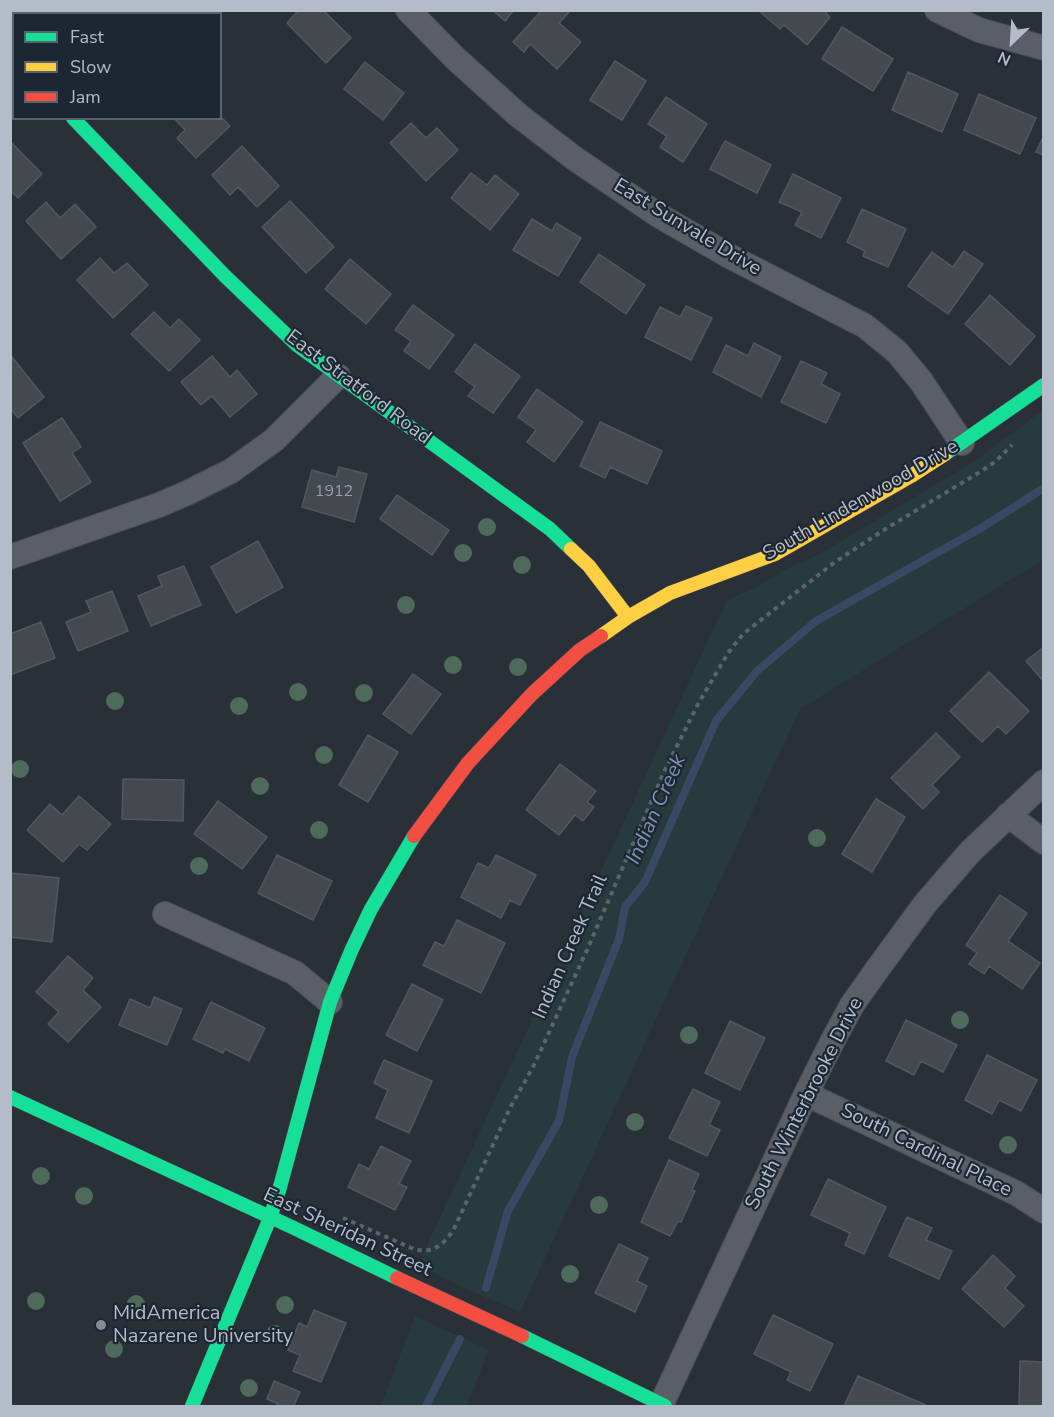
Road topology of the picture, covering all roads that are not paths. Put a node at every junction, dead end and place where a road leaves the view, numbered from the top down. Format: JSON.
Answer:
{"nodes":[{"id":1,"x":408,"y":10,"type":"edge"},
{"id":2,"x":937,"y":10,"type":"edge"},
{"id":3,"x":1044,"y":48,"type":"edge"},
{"id":4,"x":75,"y":120,"type":"edge"},
{"id":5,"x":338,"y":376,"type":"junction"},
{"id":6,"x":1044,"y":385,"type":"edge"},
{"id":7,"x":962,"y":442,"type":"junction"},
{"id":8,"x":13,"y":552,"type":"edge"},
{"id":9,"x":628,"y":618,"type":"junction"},
{"id":10,"x":1044,"y":782,"type":"edge"},
{"id":11,"x":1008,"y":815,"type":"junction"},
{"id":12,"x":1044,"y":842,"type":"edge"},
{"id":13,"x":165,"y":914,"type":"dead end"},
{"id":14,"x":330,"y":1002,"type":"junction"},
{"id":15,"x":806,"y":1094,"type":"junction"},
{"id":16,"x":10,"y":1097,"type":"edge"},
{"id":17,"x":1044,"y":1211,"type":"edge"},
{"id":18,"x":270,"y":1218,"type":"junction"},
{"id":19,"x":663,"y":1406,"type":"edge"},
{"id":20,"x":192,"y":1407,"type":"edge"}],
"edges":[{"from":1,"to":7,"type":"street","name":"East Sunvale Drive"},
{"from":2,"to":3,"type":"street"},
{"from":4,"to":5,"type":"street","name":"East Stratford Road"},
{"from":5,"to":8,"type":"street"},
{"from":5,"to":9,"type":"street","name":"East Stratford Road"},
{"from":6,"to":7,"type":"street","name":"South Lindenwood Drive"},
{"from":7,"to":9,"type":"street","name":"South Lindenwood Drive"},
{"from":9,"to":14,"type":"street","name":"South Lindenwood Drive"},
{"from":10,"to":11,"type":"street","name":"South Winterbrooke Drive"},
{"from":11,"to":12,"type":"street"},
{"from":11,"to":15,"type":"street","name":"South Winterbrooke Drive"},
{"from":13,"to":14,"type":"street"},
{"from":14,"to":18,"type":"street","name":"South Lindenwood Drive"},
{"from":15,"to":17,"type":"street","name":"South Cardinal Place"},
{"from":15,"to":19,"type":"street","name":"South Winterbrooke Drive"},
{"from":16,"to":18,"type":"street","name":"East Sheridan Street"},
{"from":18,"to":19,"type":"street","name":"East Sheridan Street"},
{"from":18,"to":20,"type":"street","name":"South Lindenwood Drive"}]}
